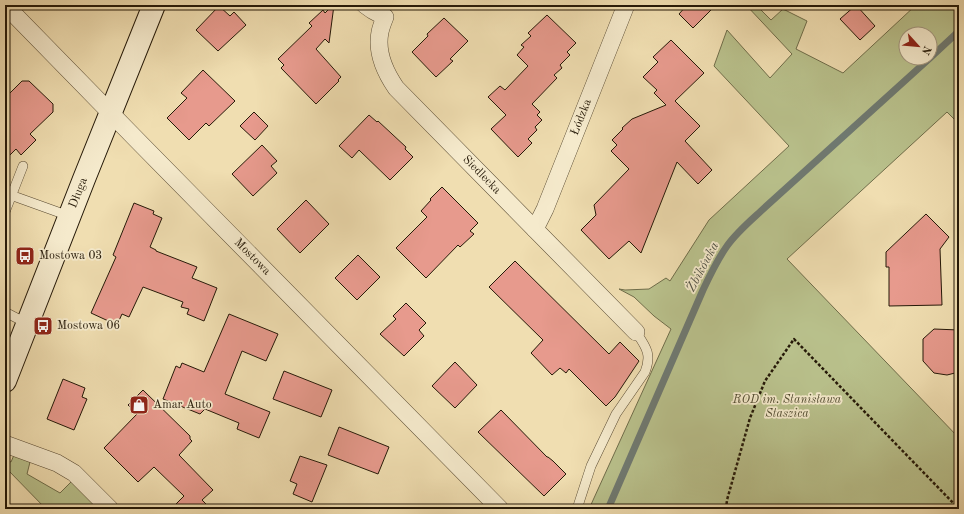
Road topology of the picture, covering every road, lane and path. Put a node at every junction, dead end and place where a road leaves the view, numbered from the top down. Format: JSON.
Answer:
{"nodes":[{"id":1,"x":5,"y":5,"type":"edge"},
{"id":2,"x":154,"y":5,"type":"edge"},
{"id":3,"x":365,"y":5,"type":"edge"},
{"id":4,"x":626,"y":5,"type":"edge"},
{"id":5,"x":387,"y":11,"type":"edge"},
{"id":6,"x":110,"y":113,"type":"junction"},
{"id":7,"x":23,"y":166,"type":"dead end"},
{"id":8,"x":8,"y":194,"type":"edge"},
{"id":9,"x":5,"y":212,"type":"edge"},
{"id":10,"x":69,"y":216,"type":"junction"},
{"id":11,"x":535,"y":229,"type":"junction"},
{"id":12,"x":5,"y":312,"type":"edge"},
{"id":13,"x":28,"y":324,"type":"junction"},
{"id":14,"x":636,"y":332,"type":"joint"},
{"id":15,"x":5,"y":382,"type":"edge"},
{"id":16,"x":5,"y":444,"type":"edge"},
{"id":17,"x":110,"y":509,"type":"edge"},
{"id":18,"x":500,"y":509,"type":"edge"},
{"id":19,"x":577,"y":509,"type":"edge"},
{"id":20,"x":726,"y":509,"type":"edge"},
{"id":21,"x":959,"y":509,"type":"edge"}],
"edges":[{"from":1,"to":6,"type":"street","name":"Mostowa"},
{"from":2,"to":6,"type":"street","name":"Długa"},
{"from":3,"to":5,"type":"street","name":"Siedlecka"},
{"from":4,"to":11,"type":"street","name":"Łódzka"},
{"from":5,"to":11,"type":"street","name":"Siedlecka"},
{"from":6,"to":10,"type":"street","name":"Długa"},
{"from":6,"to":18,"type":"street","name":"Mostowa"},
{"from":7,"to":8,"type":"lane"},
{"from":8,"to":9,"type":"lane"},
{"from":8,"to":10,"type":"lane"},
{"from":10,"to":13,"type":"street","name":"Długa"},
{"from":11,"to":14,"type":"street","name":"Siedlecka"},
{"from":12,"to":13,"type":"lane"},
{"from":13,"to":15,"type":"street","name":"Długa"},
{"from":14,"to":19,"type":"lane"},
{"from":16,"to":17,"type":"street"},
{"from":20,"to":21,"type":"path"}]}
